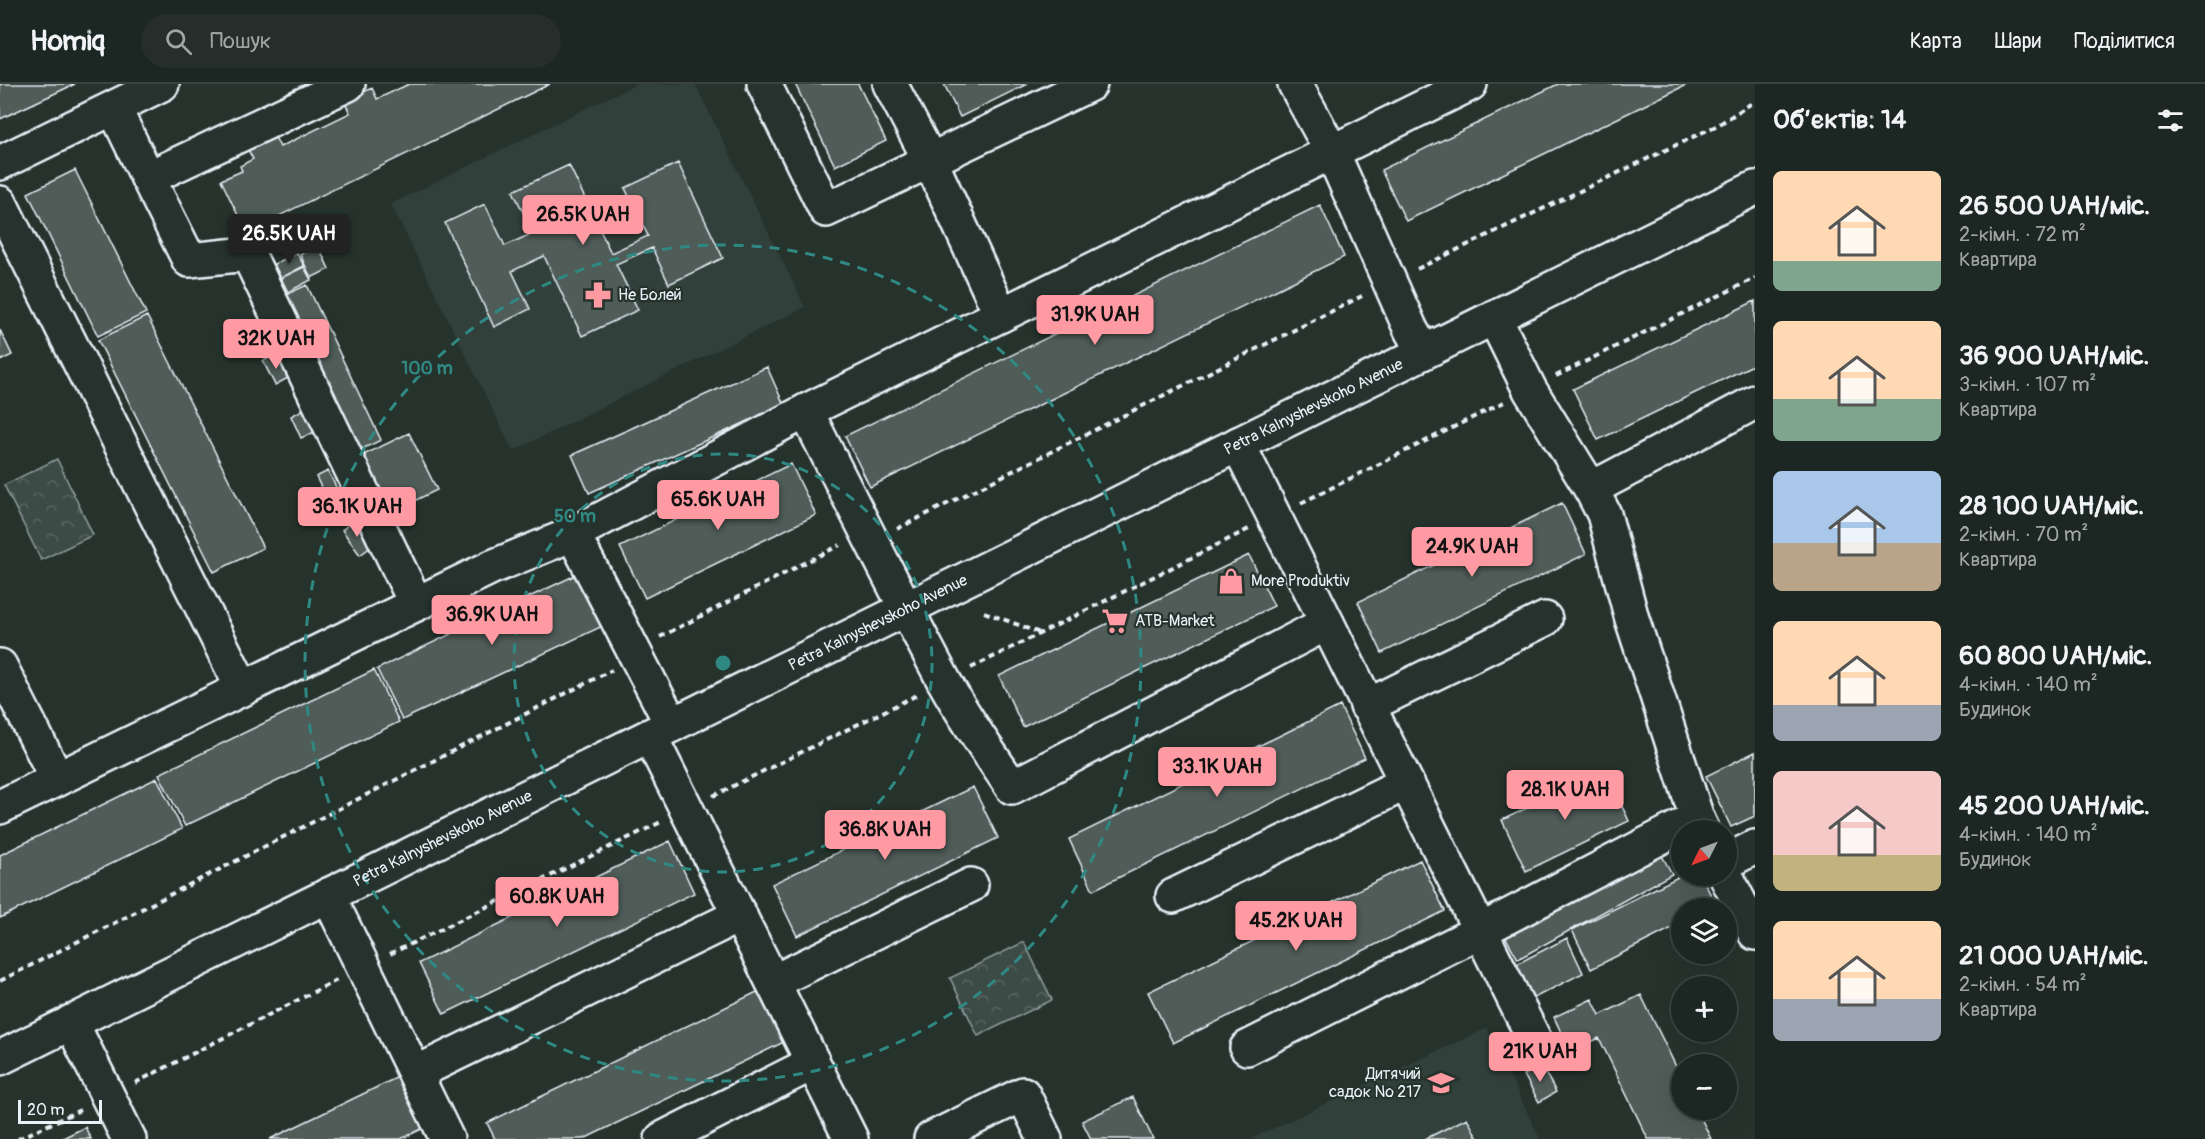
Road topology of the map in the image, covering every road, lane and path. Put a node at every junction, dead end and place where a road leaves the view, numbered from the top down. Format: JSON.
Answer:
{"nodes":[{"id":1,"x":162,"y":84,"type":"edge"},
{"id":2,"x":348,"y":84,"type":"edge"},
{"id":3,"x":764,"y":84,"type":"edge"},
{"id":4,"x":890,"y":84,"type":"edge"},
{"id":5,"x":1090,"y":84,"type":"edge"},
{"id":6,"x":1295,"y":84,"type":"edge"},
{"id":7,"x":1470,"y":84,"type":"edge"},
{"id":8,"x":311,"y":92,"type":"edge"},
{"id":9,"x":1755,"y":101,"type":"edge"},
{"id":10,"x":114,"y":108,"type":"junction"},
{"id":11,"x":1332,"y":152,"type":"junction"},
{"id":12,"x":930,"y":160,"type":"junction"},
{"id":13,"x":0,"y":163,"type":"edge"},
{"id":14,"x":148,"y":178,"type":"junction"},
{"id":15,"x":1755,"y":188,"type":"edge"},
{"id":16,"x":0,"y":203,"type":"edge"},
{"id":17,"x":1755,"y":278,"type":"edge"},
{"id":18,"x":1390,"y":282,"type":"junction"},
{"id":19,"x":1001,"y":315,"type":"junction"},
{"id":20,"x":1494,"y":317,"type":"junction"},
{"id":21,"x":1423,"y":351,"type":"junction"},
{"id":22,"x":1530,"y":390,"type":"junction"},
{"id":23,"x":1755,"y":402,"type":"edge"},
{"id":24,"x":806,"y":411,"type":"junction"},
{"id":25,"x":1238,"y":444,"type":"junction"},
{"id":26,"x":1591,"y":489,"type":"junction"},
{"id":27,"x":1274,"y":516,"type":"junction"},
{"id":28,"x":877,"y":532,"type":"junction"},
{"id":29,"x":573,"y":534,"type":"junction"},
{"id":30,"x":416,"y":604,"type":"junction"},
{"id":31,"x":907,"y":609,"type":"junction"},
{"id":32,"x":984,"y":612,"type":"dead end"},
{"id":33,"x":1545,"y":619,"type":"dead end"},
{"id":34,"x":1327,"y":623,"type":"junction"},
{"id":35,"x":1041,"y":634,"type":"junction"},
{"id":36,"x":634,"y":651,"type":"junction"},
{"id":37,"x":0,"y":666,"type":"edge"},
{"id":38,"x":944,"y":681,"type":"junction"},
{"id":39,"x":243,"y":689,"type":"junction"},
{"id":40,"x":1367,"y":706,"type":"junction"},
{"id":41,"x":661,"y":731,"type":"junction"},
{"id":42,"x":57,"y":779,"type":"junction"},
{"id":43,"x":1406,"y":783,"type":"junction"},
{"id":44,"x":0,"y":807,"type":"edge"},
{"id":45,"x":687,"y":809,"type":"junction"},
{"id":46,"x":1698,"y":820,"type":"edge"},
{"id":47,"x":1671,"y":839,"type":"edge"},
{"id":48,"x":1755,"y":847,"type":"edge"},
{"id":49,"x":1737,"y":856,"type":"edge"},
{"id":50,"x":971,"y":885,"type":"dead end"},
{"id":51,"x":1731,"y":886,"type":"edge"},
{"id":52,"x":328,"y":895,"type":"junction"},
{"id":53,"x":1173,"y":896,"type":"dead end"},
{"id":54,"x":740,"y":915,"type":"junction"},
{"id":55,"x":1480,"y":931,"type":"junction"},
{"id":56,"x":1755,"y":933,"type":"edge"},
{"id":57,"x":364,"y":967,"type":"junction"},
{"id":58,"x":0,"y":981,"type":"edge"},
{"id":59,"x":773,"y":982,"type":"junction"},
{"id":60,"x":71,"y":1022,"type":"junction"},
{"id":61,"x":1536,"y":1043,"type":"dead end"},
{"id":62,"x":1247,"y":1048,"type":"dead end"},
{"id":63,"x":0,"y":1058,"type":"edge"},
{"id":64,"x":813,"y":1063,"type":"junction"},
{"id":65,"x":416,"y":1073,"type":"junction"},
{"id":66,"x":108,"y":1096,"type":"junction"},
{"id":67,"x":18,"y":1139,"type":"edge"},
{"id":68,"x":129,"y":1139,"type":"edge"},
{"id":69,"x":447,"y":1139,"type":"edge"},
{"id":70,"x":662,"y":1139,"type":"edge"},
{"id":71,"x":852,"y":1139,"type":"edge"},
{"id":72,"x":931,"y":1139,"type":"edge"},
{"id":73,"x":1045,"y":1139,"type":"edge"}],
"edges":[{"from":1,"to":10,"type":"street"},
{"from":2,"to":8,"type":"street"},
{"from":3,"to":12,"type":"street"},
{"from":4,"to":12,"type":"street"},
{"from":5,"to":12,"type":"street"},
{"from":6,"to":11,"type":"street"},
{"from":7,"to":11,"type":"street"},
{"from":8,"to":14,"type":"street"},
{"from":9,"to":18,"type":"path"},
{"from":10,"to":13,"type":"street"},
{"from":10,"to":14,"type":"street"},
{"from":11,"to":18,"type":"street"},
{"from":11,"to":19,"type":"street"},
{"from":12,"to":19,"type":"street"},
{"from":14,"to":30,"type":"street"},
{"from":15,"to":20,"type":"street","name":"Petra Kalnyshevskoho Avenue"},
{"from":16,"to":39,"type":"street"},
{"from":17,"to":22,"type":"path"},
{"from":18,"to":21,"type":"street"},
{"from":18,"to":28,"type":"path"},
{"from":19,"to":24,"type":"street"},
{"from":20,"to":21,"type":"street","name":"Petra Kalnyshevskoho Avenue"},
{"from":20,"to":22,"type":"street"},
{"from":21,"to":25,"type":"street","name":"Petra Kalnyshevskoho Avenue"},
{"from":22,"to":26,"type":"street"},
{"from":22,"to":27,"type":"path"},
{"from":23,"to":26,"type":"street"},
{"from":24,"to":28,"type":"street"},
{"from":24,"to":29,"type":"street"},
{"from":25,"to":27,"type":"street"},
{"from":25,"to":31,"type":"street","name":"Petra Kalnyshevskoho Avenue"},
{"from":26,"to":46,"type":"street"},
{"from":27,"to":34,"type":"street"},
{"from":27,"to":35,"type":"path"},
{"from":28,"to":31,"type":"street"},
{"from":28,"to":36,"type":"path"},
{"from":29,"to":30,"type":"street"},
{"from":29,"to":36,"type":"street"},
{"from":30,"to":39,"type":"street"},
{"from":31,"to":38,"type":"street"},
{"from":31,"to":41,"type":"street","name":"Petra Kalnyshevskoho Avenue"},
{"from":32,"to":35,"type":"path"},
{"from":33,"to":40,"type":"street"},
{"from":34,"to":38,"type":"street"},
{"from":34,"to":40,"type":"street"},
{"from":35,"to":38,"type":"path"},
{"from":36,"to":41,"type":"street"},
{"from":36,"to":58,"type":"path"},
{"from":37,"to":42,"type":"street"},
{"from":38,"to":45,"type":"path"},
{"from":39,"to":42,"type":"street"},
{"from":40,"to":43,"type":"street"},
{"from":41,"to":45,"type":"street"},
{"from":41,"to":52,"type":"street","name":"Petra Kalnyshevskoho Avenue"},
{"from":42,"to":44,"type":"street"},
{"from":43,"to":53,"type":"street"},
{"from":43,"to":55,"type":"street"},
{"from":45,"to":54,"type":"street"},
{"from":45,"to":57,"type":"path"},
{"from":47,"to":55,"type":"street"},
{"from":48,"to":49,"type":"street"},
{"from":50,"to":59,"type":"street"},
{"from":51,"to":56,"type":"street"},
{"from":52,"to":57,"type":"street"},
{"from":52,"to":60,"type":"street","name":"Petra Kalnyshevskoho Avenue"},
{"from":54,"to":59,"type":"street"},
{"from":54,"to":65,"type":"street"},
{"from":55,"to":61,"type":"street"},
{"from":55,"to":62,"type":"street"},
{"from":57,"to":65,"type":"street"},
{"from":57,"to":66,"type":"path"},
{"from":59,"to":64,"type":"street"},
{"from":60,"to":63,"type":"street","name":"Petra Kalnyshevskoho Avenue"},
{"from":60,"to":66,"type":"street"},
{"from":64,"to":70,"type":"street"},
{"from":64,"to":71,"type":"street"},
{"from":65,"to":69,"type":"street"},
{"from":66,"to":67,"type":"path"},
{"from":66,"to":68,"type":"street"},
{"from":72,"to":73,"type":"street"}]}
